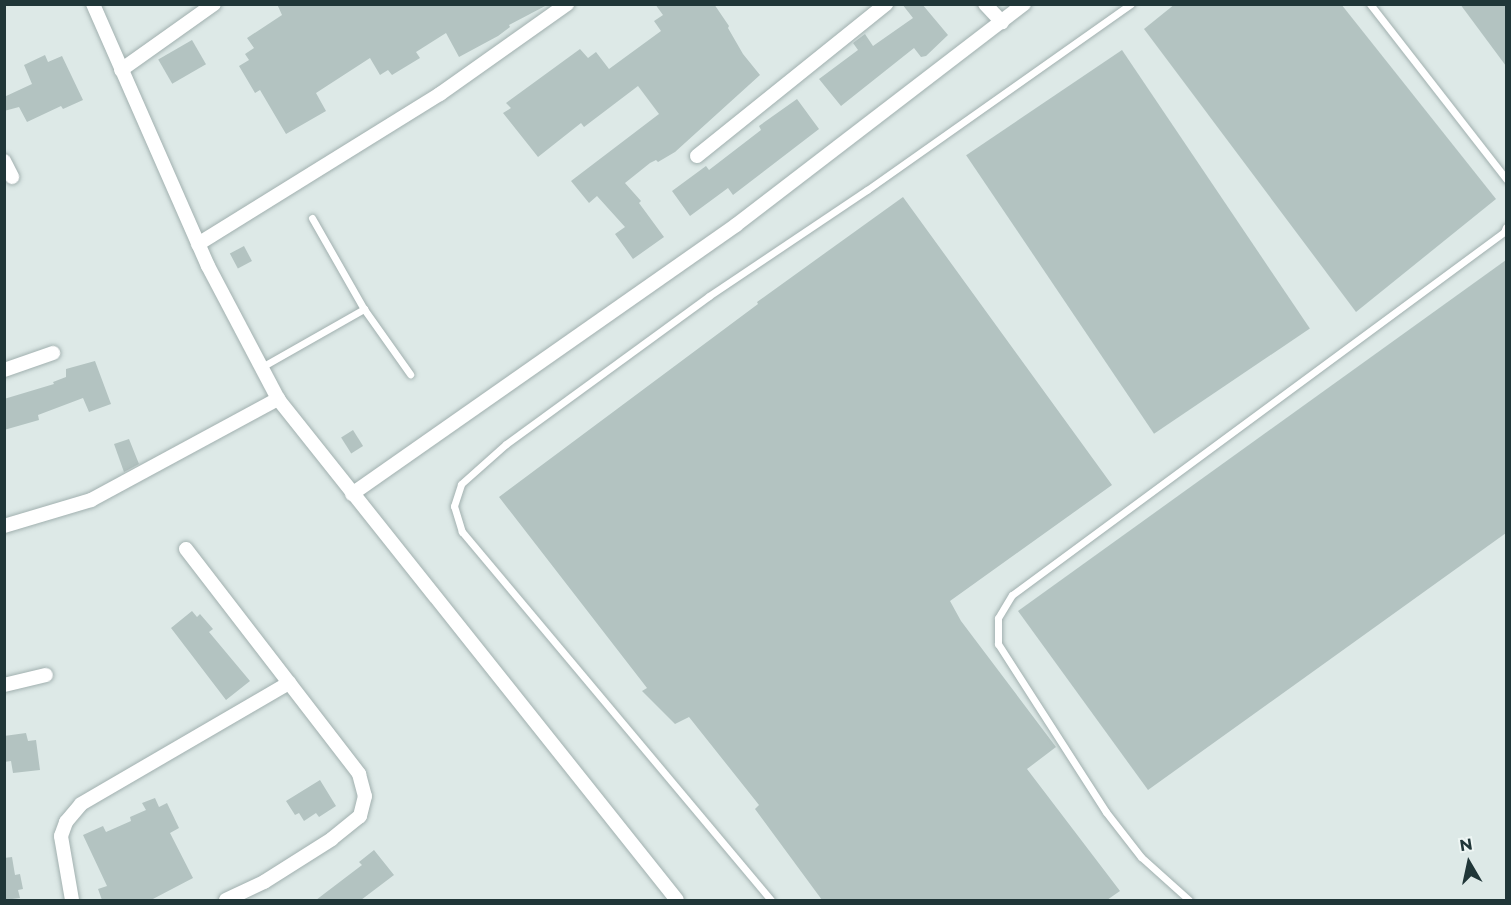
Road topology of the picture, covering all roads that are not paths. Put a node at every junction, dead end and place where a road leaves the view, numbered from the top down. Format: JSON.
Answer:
{"nodes":[{"id":1,"x":93,"y":4,"type":"edge"},
{"id":2,"x":214,"y":4,"type":"edge"},
{"id":3,"x":567,"y":4,"type":"edge"},
{"id":4,"x":886,"y":4,"type":"edge"},
{"id":5,"x":985,"y":4,"type":"edge"},
{"id":6,"x":1024,"y":4,"type":"edge"},
{"id":7,"x":1131,"y":4,"type":"edge"},
{"id":8,"x":1370,"y":4,"type":"edge"},
{"id":9,"x":1002,"y":22,"type":"junction"},
{"id":10,"x":122,"y":70,"type":"junction"},
{"id":11,"x":697,"y":156,"type":"dead end"},
{"id":12,"x":4,"y":161,"type":"edge"},
{"id":13,"x":12,"y":177,"type":"dead end"},
{"id":14,"x":1506,"y":179,"type":"edge"},
{"id":15,"x":312,"y":218,"type":"dead end"},
{"id":16,"x":1506,"y":227,"type":"edge"},
{"id":17,"x":198,"y":244,"type":"junction"},
{"id":18,"x":364,"y":309,"type":"junction"},
{"id":19,"x":53,"y":353,"type":"dead end"},
{"id":20,"x":260,"y":368,"type":"junction"},
{"id":21,"x":4,"y":370,"type":"edge"},
{"id":22,"x":410,"y":374,"type":"dead end"},
{"id":23,"x":278,"y":399,"type":"junction"},
{"id":24,"x":352,"y":494,"type":"junction"},
{"id":25,"x":4,"y":526,"type":"edge"},
{"id":26,"x":186,"y":549,"type":"dead end"},
{"id":27,"x":46,"y":675,"type":"dead end"},
{"id":28,"x":289,"y":683,"type":"junction"},
{"id":29,"x":4,"y":685,"type":"edge"},
{"id":30,"x":72,"y":900,"type":"edge"},
{"id":31,"x":226,"y":900,"type":"edge"},
{"id":32,"x":677,"y":900,"type":"edge"},
{"id":33,"x":771,"y":900,"type":"edge"},
{"id":34,"x":1189,"y":900,"type":"edge"}],
"edges":[{"from":1,"to":10,"type":"street"},
{"from":2,"to":10,"type":"street"},
{"from":3,"to":17,"type":"street"},
{"from":4,"to":11,"type":"street"},
{"from":5,"to":9,"type":"street"},
{"from":6,"to":9,"type":"street"},
{"from":7,"to":33,"type":"lane"},
{"from":8,"to":14,"type":"lane"},
{"from":9,"to":24,"type":"street"},
{"from":10,"to":17,"type":"street"},
{"from":12,"to":13,"type":"street"},
{"from":15,"to":18,"type":"lane"},
{"from":16,"to":34,"type":"lane"},
{"from":17,"to":20,"type":"street"},
{"from":18,"to":20,"type":"lane"},
{"from":18,"to":22,"type":"lane"},
{"from":19,"to":21,"type":"street"},
{"from":20,"to":23,"type":"street"},
{"from":23,"to":24,"type":"street"},
{"from":23,"to":25,"type":"street"},
{"from":24,"to":32,"type":"street"},
{"from":26,"to":28,"type":"street"},
{"from":27,"to":29,"type":"street"},
{"from":28,"to":30,"type":"street"},
{"from":28,"to":31,"type":"street"}]}
